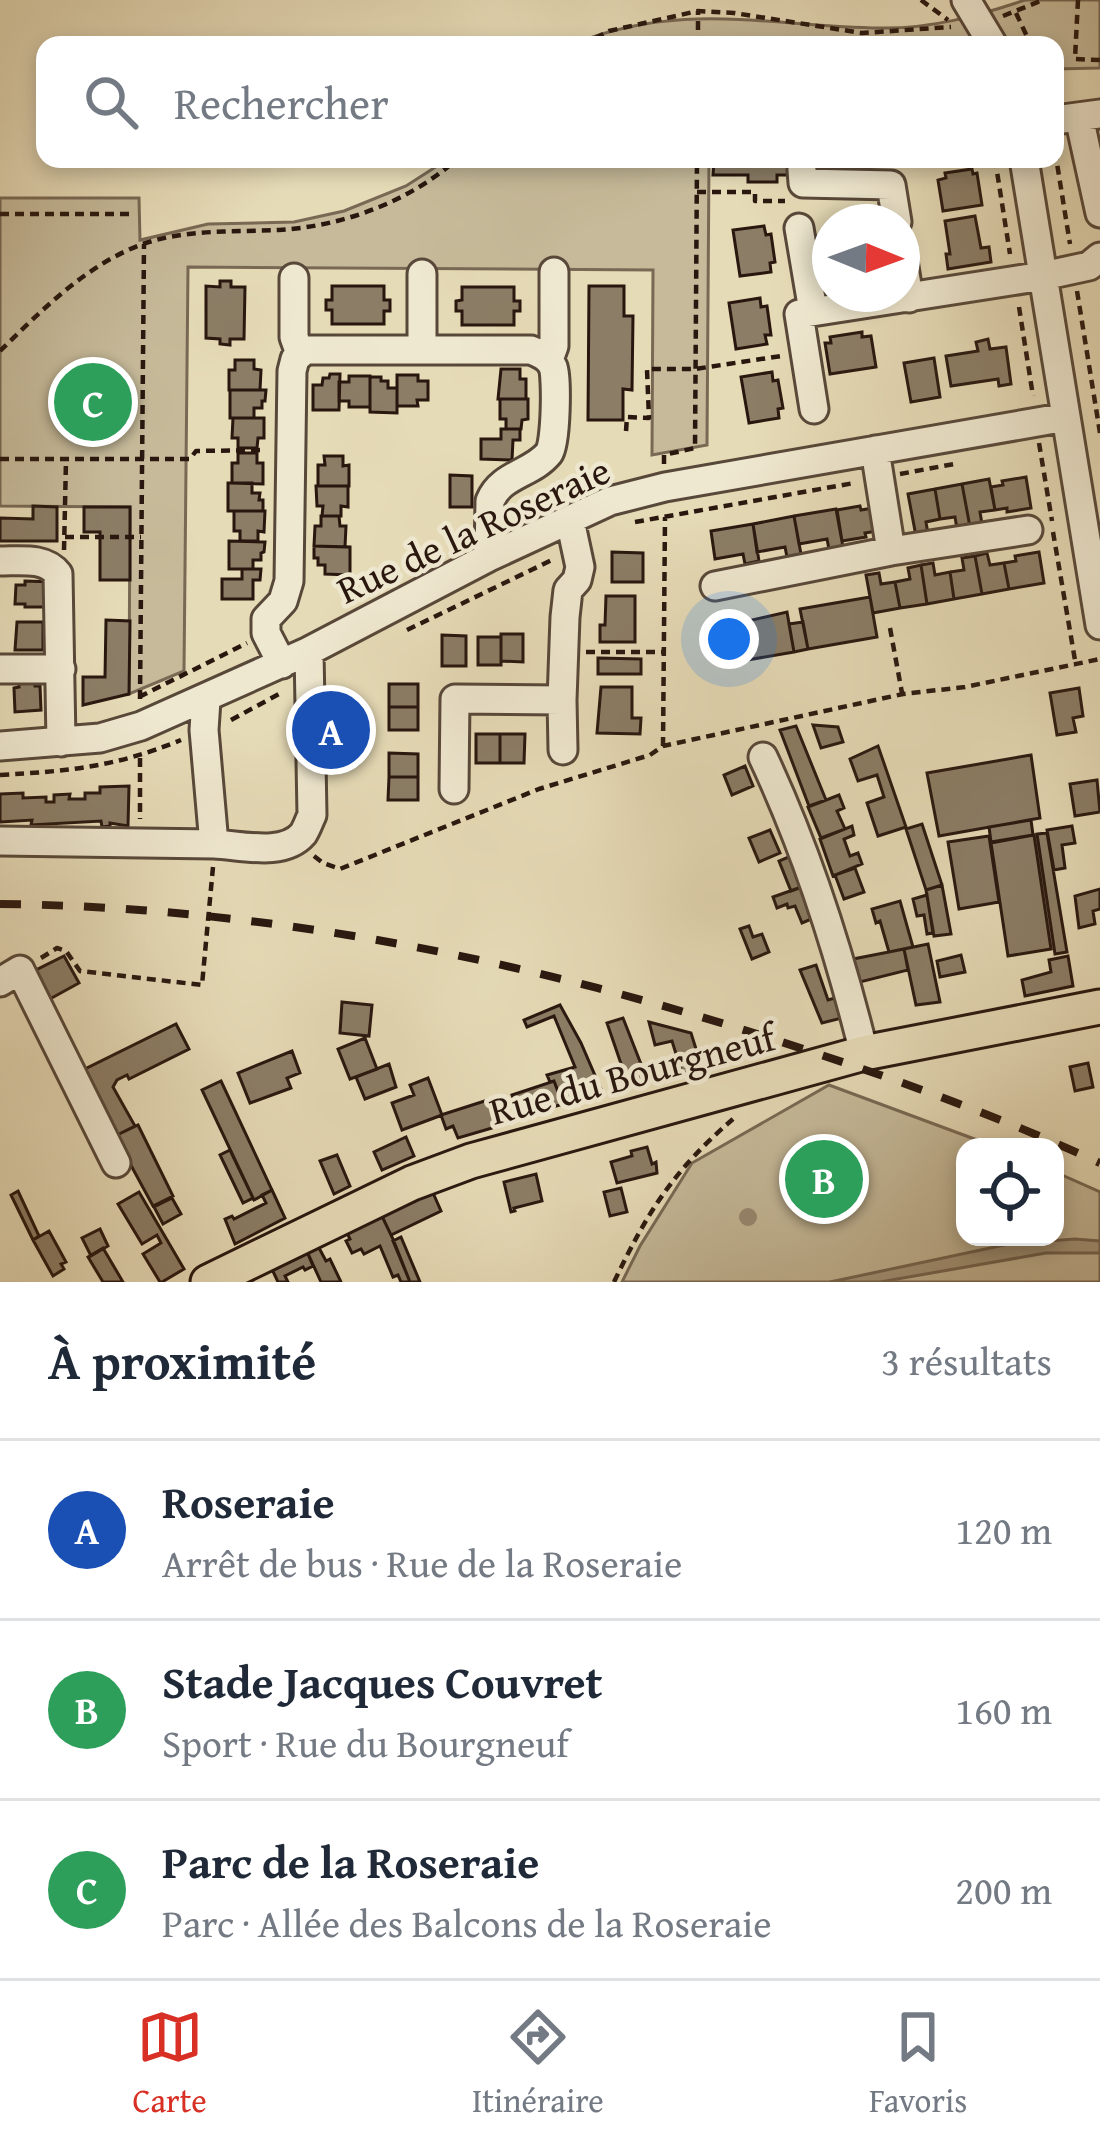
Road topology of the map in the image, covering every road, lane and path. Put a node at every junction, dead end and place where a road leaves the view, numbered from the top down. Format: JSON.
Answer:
{"nodes":[{"id":1,"x":921,"y":0,"type":"edge"},
{"id":2,"x":1042,"y":0,"type":"edge"},
{"id":3,"x":1078,"y":0,"type":"edge"},
{"id":4,"x":698,"y":11,"type":"junction"},
{"id":5,"x":1016,"y":13,"type":"junction"},
{"id":6,"x":974,"y":23,"type":"edge"},
{"id":7,"x":599,"y":36,"type":"edge"},
{"id":8,"x":698,"y":36,"type":"edge"},
{"id":9,"x":1027,"y":36,"type":"edge"},
{"id":10,"x":1100,"y":59,"type":"edge"},
{"id":11,"x":1078,"y":117,"type":"edge"},
{"id":12,"x":444,"y":168,"type":"edge"},
{"id":13,"x":698,"y":168,"type":"edge"},
{"id":14,"x":1025,"y":168,"type":"edge"},
{"id":15,"x":1058,"y":168,"type":"edge"},
{"id":16,"x":802,"y":170,"type":"dead end"},
{"id":17,"x":697,"y":192,"type":"junction"},
{"id":18,"x":894,"y":204,"type":"edge"},
{"id":19,"x":1100,"y":213,"type":"edge"},
{"id":20,"x":0,"y":214,"type":"edge"},
{"id":21,"x":134,"y":214,"type":"dead end"},
{"id":22,"x":800,"y":228,"type":"joint"},
{"id":23,"x":144,"y":244,"type":"junction"},
{"id":24,"x":1100,"y":257,"type":"edge"},
{"id":25,"x":1074,"y":269,"type":"junction"},
{"id":26,"x":554,"y":272,"type":"dead end"},
{"id":27,"x":422,"y":274,"type":"dead end"},
{"id":28,"x":1043,"y":276,"type":"junction"},
{"id":29,"x":294,"y":278,"type":"dead end"},
{"id":30,"x":920,"y":296,"type":"edge"},
{"id":31,"x":812,"y":305,"type":"edge"},
{"id":32,"x":812,"y":311,"type":"edge"},
{"id":33,"x":422,"y":350,"type":"junction"},
{"id":34,"x":0,"y":351,"type":"edge"},
{"id":35,"x":805,"y":352,"type":"junction"},
{"id":36,"x":300,"y":355,"type":"junction"},
{"id":37,"x":550,"y":360,"type":"junction"},
{"id":38,"x":695,"y":369,"type":"junction"},
{"id":39,"x":814,"y":409,"type":"dead end"},
{"id":40,"x":1066,"y":417,"type":"junction"},
{"id":41,"x":626,"y":431,"type":"dead end"},
{"id":42,"x":1100,"y":433,"type":"edge"},
{"id":43,"x":695,"y":448,"type":"dead end"},
{"id":44,"x":291,"y":450,"type":"junction"},
{"id":45,"x":0,"y":459,"type":"edge"},
{"id":46,"x":66,"y":460,"type":"junction"},
{"id":47,"x":142,"y":460,"type":"junction"},
{"id":48,"x":971,"y":461,"type":"dead end"},
{"id":49,"x":878,"y":464,"type":"junction"},
{"id":50,"x":665,"y":518,"type":"junction"},
{"id":51,"x":570,"y":520,"type":"junction"},
{"id":52,"x":625,"y":524,"type":"dead end"},
{"id":53,"x":1028,"y":530,"type":"dead end"},
{"id":54,"x":65,"y":536,"type":"junction"},
{"id":55,"x":141,"y":537,"type":"junction"},
{"id":56,"x":575,"y":549,"type":"junction"},
{"id":57,"x":891,"y":551,"type":"junction"},
{"id":58,"x":489,"y":557,"type":"junction"},
{"id":59,"x":0,"y":561,"type":"edge"},
{"id":60,"x":54,"y":568,"type":"junction"},
{"id":61,"x":716,"y":586,"type":"dead end"},
{"id":62,"x":1100,"y":625,"type":"edge"},
{"id":63,"x":890,"y":628,"type":"dead end"},
{"id":64,"x":266,"y":633,"type":"junction"},
{"id":65,"x":391,"y":638,"type":"dead end"},
{"id":66,"x":564,"y":651,"type":"junction"},
{"id":67,"x":664,"y":652,"type":"junction"},
{"id":68,"x":1100,"y":659,"type":"edge"},
{"id":69,"x":281,"y":664,"type":"junction"},
{"id":70,"x":309,"y":665,"type":"junction"},
{"id":71,"x":0,"y":669,"type":"edge"},
{"id":72,"x":61,"y":669,"type":"junction"},
{"id":73,"x":902,"y":694,"type":"junction"},
{"id":74,"x":206,"y":700,"type":"junction"},
{"id":75,"x":562,"y":700,"type":"junction"},
{"id":76,"x":141,"y":726,"type":"junction"},
{"id":77,"x":205,"y":730,"type":"junction"},
{"id":78,"x":61,"y":742,"type":"junction"},
{"id":79,"x":0,"y":746,"type":"edge"},
{"id":80,"x":663,"y":746,"type":"junction"},
{"id":81,"x":563,"y":750,"type":"dead end"},
{"id":82,"x":140,"y":757,"type":"junction"},
{"id":83,"x":763,"y":757,"type":"dead end"},
{"id":84,"x":0,"y":775,"type":"edge"},
{"id":85,"x":454,"y":789,"type":"dead end"},
{"id":86,"x":303,"y":833,"type":"junction"},
{"id":87,"x":0,"y":841,"type":"edge"},
{"id":88,"x":140,"y":842,"type":"junction"},
{"id":89,"x":214,"y":844,"type":"junction"},
{"id":90,"x":212,"y":879,"type":"dead end"},
{"id":91,"x":10,"y":976,"type":"edge"},
{"id":92,"x":1100,"y":1006,"type":"edge"},
{"id":93,"x":864,"y":1053,"type":"junction"},
{"id":94,"x":737,"y":1115,"type":"dead end"},
{"id":95,"x":116,"y":1163,"type":"dead end"},
{"id":96,"x":208,"y":1282,"type":"edge"},
{"id":97,"x":614,"y":1282,"type":"edge"}],
"edges":[{"from":1,"to":6,"type":"path"},
{"from":2,"to":5,"type":"path"},
{"from":3,"to":10,"type":"path"},
{"from":4,"to":6,"type":"path"},
{"from":4,"to":7,"type":"path"},
{"from":4,"to":8,"type":"path"},
{"from":5,"to":6,"type":"path"},
{"from":5,"to":9,"type":"path"},
{"from":11,"to":19,"type":"street"},
{"from":12,"to":23,"type":"path"},
{"from":13,"to":17,"type":"path"},
{"from":14,"to":28,"type":"street"},
{"from":15,"to":25,"type":"path"},
{"from":16,"to":18,"type":"street"},
{"from":17,"to":22,"type":"path"},
{"from":17,"to":38,"type":"path"},
{"from":20,"to":21,"type":"path"},
{"from":22,"to":31,"type":"street"},
{"from":23,"to":34,"type":"path"},
{"from":23,"to":47,"type":"path"},
{"from":24,"to":25,"type":"street"},
{"from":25,"to":28,"type":"street"},
{"from":25,"to":42,"type":"path"},
{"from":26,"to":37,"type":"street"},
{"from":27,"to":33,"type":"street"},
{"from":28,"to":30,"type":"street"},
{"from":28,"to":40,"type":"street"},
{"from":29,"to":36,"type":"street"},
{"from":32,"to":35,"type":"street"},
{"from":33,"to":36,"type":"street"},
{"from":33,"to":37,"type":"street"},
{"from":35,"to":38,"type":"path"},
{"from":35,"to":39,"type":"street"},
{"from":36,"to":44,"type":"street"},
{"from":37,"to":58,"type":"street"},
{"from":38,"to":41,"type":"path"},
{"from":38,"to":43,"type":"path"},
{"from":40,"to":49,"type":"street","name":"Rue de la Roseraie"},
{"from":40,"to":62,"type":"street"},
{"from":44,"to":47,"type":"path"},
{"from":44,"to":64,"type":"street"},
{"from":45,"to":46,"type":"path"},
{"from":46,"to":47,"type":"path"},
{"from":46,"to":54,"type":"path"},
{"from":47,"to":55,"type":"path"},
{"from":48,"to":49,"type":"path"},
{"from":49,"to":50,"type":"path"},
{"from":49,"to":51,"type":"street","name":"Rue de la Roseraie"},
{"from":49,"to":57,"type":"street"},
{"from":50,"to":52,"type":"path"},
{"from":50,"to":67,"type":"path"},
{"from":51,"to":56,"type":"street"},
{"from":51,"to":58,"type":"street","name":"Rue de la Roseraie"},
{"from":53,"to":57,"type":"street"},
{"from":54,"to":55,"type":"path"},
{"from":54,"to":60,"type":"path"},
{"from":55,"to":64,"type":"path"},
{"from":56,"to":65,"type":"path"},
{"from":56,"to":66,"type":"street"},
{"from":57,"to":61,"type":"street"},
{"from":58,"to":70,"type":"street","name":"Rue de la Roseraie"},
{"from":59,"to":60,"type":"street"},
{"from":60,"to":72,"type":"street"},
{"from":63,"to":73,"type":"path"},
{"from":64,"to":69,"type":"street"},
{"from":66,"to":67,"type":"path"},
{"from":66,"to":75,"type":"street"},
{"from":67,"to":80,"type":"path"},
{"from":68,"to":73,"type":"path"},
{"from":69,"to":70,"type":"street","name":"Rue de la Roseraie"},
{"from":69,"to":74,"type":"street","name":"Rue de la Roseraie"},
{"from":70,"to":77,"type":"path"},
{"from":70,"to":86,"type":"street"},
{"from":71,"to":72,"type":"street"},
{"from":72,"to":78,"type":"street"},
{"from":73,"to":80,"type":"path"},
{"from":74,"to":76,"type":"street","name":"Rue de la Roseraie"},
{"from":74,"to":77,"type":"street"},
{"from":75,"to":81,"type":"street"},
{"from":75,"to":85,"type":"street"},
{"from":76,"to":78,"type":"street","name":"Rue de la Roseraie"},
{"from":76,"to":82,"type":"path"},
{"from":77,"to":82,"type":"path"},
{"from":77,"to":89,"type":"street"},
{"from":78,"to":79,"type":"street","name":"Rue de la Roseraie"},
{"from":80,"to":86,"type":"path"},
{"from":82,"to":84,"type":"path"},
{"from":82,"to":88,"type":"path"},
{"from":83,"to":93,"type":"street"},
{"from":86,"to":89,"type":"street"},
{"from":87,"to":88,"type":"street"},
{"from":88,"to":89,"type":"street"},
{"from":90,"to":91,"type":"path"},
{"from":91,"to":95,"type":"street"},
{"from":92,"to":93,"type":"main road","name":"Rue du Bourgneuf"},
{"from":93,"to":96,"type":"main road","name":"Rue du Bourgneuf"},
{"from":94,"to":97,"type":"path"}]}
